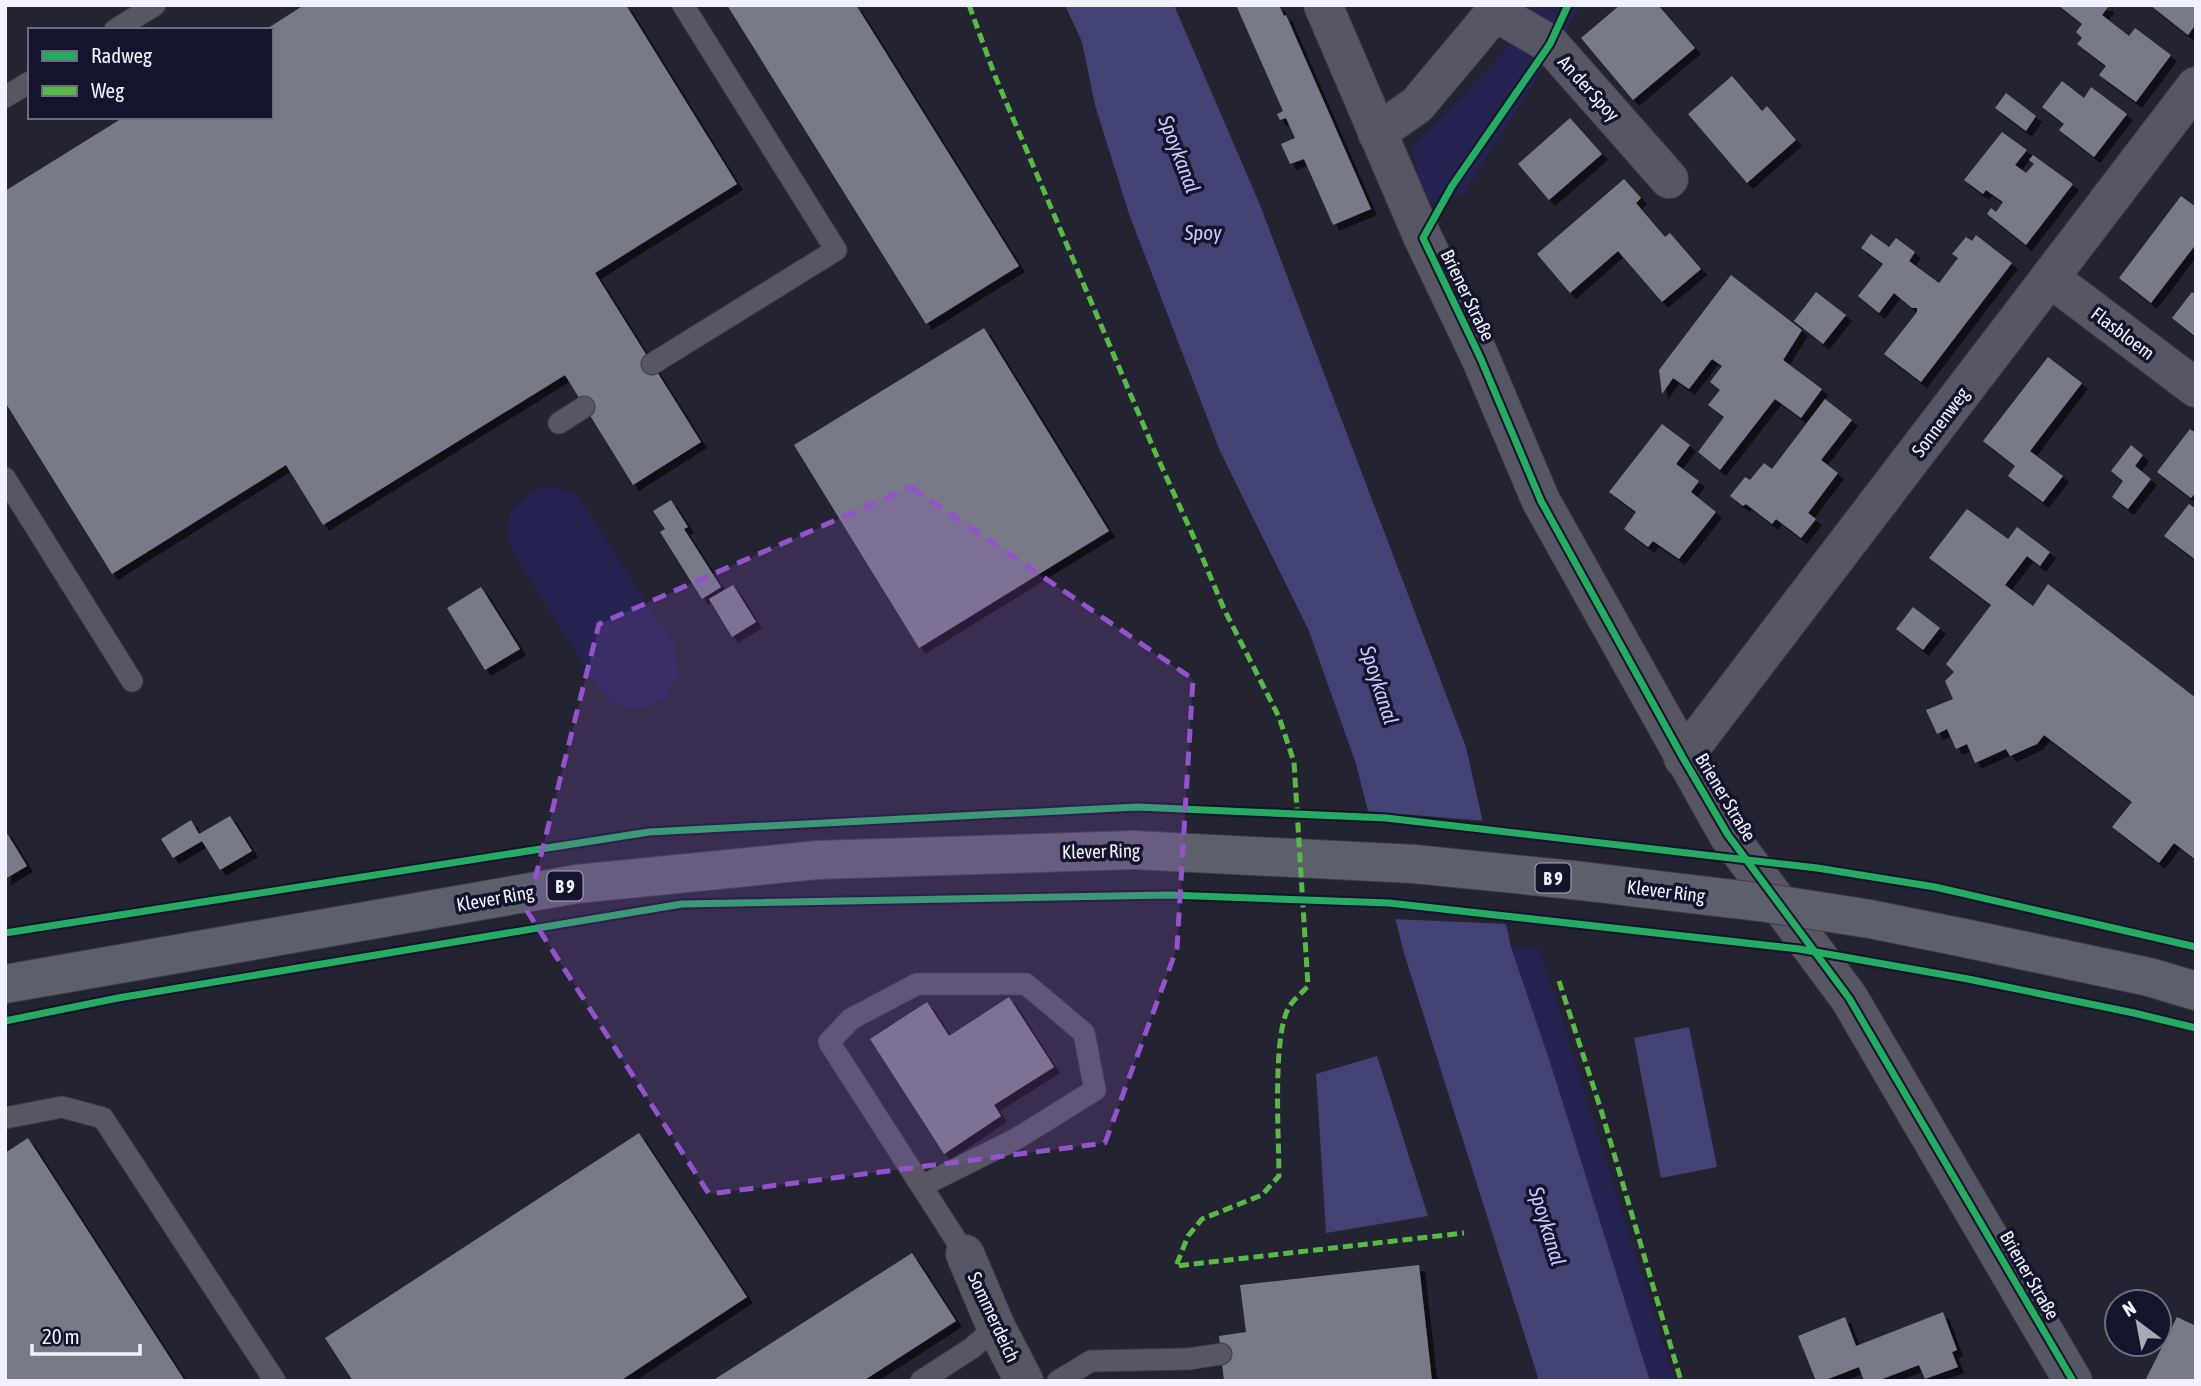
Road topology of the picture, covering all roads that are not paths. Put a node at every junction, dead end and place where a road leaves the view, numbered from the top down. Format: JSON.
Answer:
{"nodes":[{"id":1,"x":155,"y":5,"type":"edge"},
{"id":2,"x":683,"y":5,"type":"edge"},
{"id":3,"x":1323,"y":5,"type":"edge"},
{"id":4,"x":1497,"y":9,"type":"edge"},
{"id":5,"x":118,"y":28,"type":"edge"},
{"id":6,"x":28,"y":83,"type":"edge"},
{"id":7,"x":2196,"y":86,"type":"edge"},
{"id":8,"x":5,"y":97,"type":"edge"},
{"id":9,"x":1377,"y":133,"type":"junction"},
{"id":10,"x":1669,"y":179,"type":"dead end"},
{"id":11,"x":2050,"y":278,"type":"junction"},
{"id":12,"x":652,"y":365,"type":"dead end"},
{"id":13,"x":2196,"y":388,"type":"edge"},
{"id":14,"x":584,"y":407,"type":"dead end"},
{"id":15,"x":559,"y":423,"type":"dead end"},
{"id":16,"x":5,"y":478,"type":"edge"},
{"id":17,"x":132,"y":681,"type":"dead end"},
{"id":18,"x":1683,"y":758,"type":"junction"},
{"id":19,"x":5,"y":984,"type":"edge"},
{"id":20,"x":2196,"y":991,"type":"edge"},
{"id":21,"x":5,"y":1118,"type":"edge"},
{"id":22,"x":922,"y":1186,"type":"junction"},
{"id":23,"x":965,"y":1254,"type":"joint"},
{"id":24,"x":996,"y":1327,"type":"junction"},
{"id":25,"x":1221,"y":1354,"type":"dead end"},
{"id":26,"x":275,"y":1381,"type":"edge"},
{"id":27,"x":920,"y":1381,"type":"edge"},
{"id":28,"x":1024,"y":1381,"type":"edge"},
{"id":29,"x":1058,"y":1381,"type":"edge"},
{"id":30,"x":2073,"y":1381,"type":"edge"}],
"edges":[{"from":1,"to":5,"type":"lane"},
{"from":2,"to":12,"type":"lane"},
{"from":3,"to":9,"type":"street","name":"Briener Straße"},
{"from":4,"to":9,"type":"street","name":"An der Spoy"},
{"from":4,"to":10,"type":"street","name":"An der Spoy"},
{"from":6,"to":8,"type":"lane"},
{"from":7,"to":11,"type":"street","name":"Sonnenweg"},
{"from":9,"to":18,"type":"street","name":"Briener Straße"},
{"from":11,"to":13,"type":"street","name":"Flasbloem"},
{"from":11,"to":18,"type":"street","name":"Sonnenweg"},
{"from":14,"to":15,"type":"lane"},
{"from":16,"to":17,"type":"lane"},
{"from":18,"to":30,"type":"street","name":"Briener Straße"},
{"from":19,"to":20,"type":"main road","name":"Klever Ring","number":"B 9","bridge":true},
{"from":21,"to":26,"type":"lane"},
{"from":22,"to":22,"type":"lane"},
{"from":22,"to":23,"type":"lane"},
{"from":23,"to":24,"type":"street","name":"Sommerdeich"},
{"from":24,"to":27,"type":"lane"},
{"from":24,"to":28,"type":"street","name":"Sommerdeich"},
{"from":25,"to":29,"type":"lane"}]}
